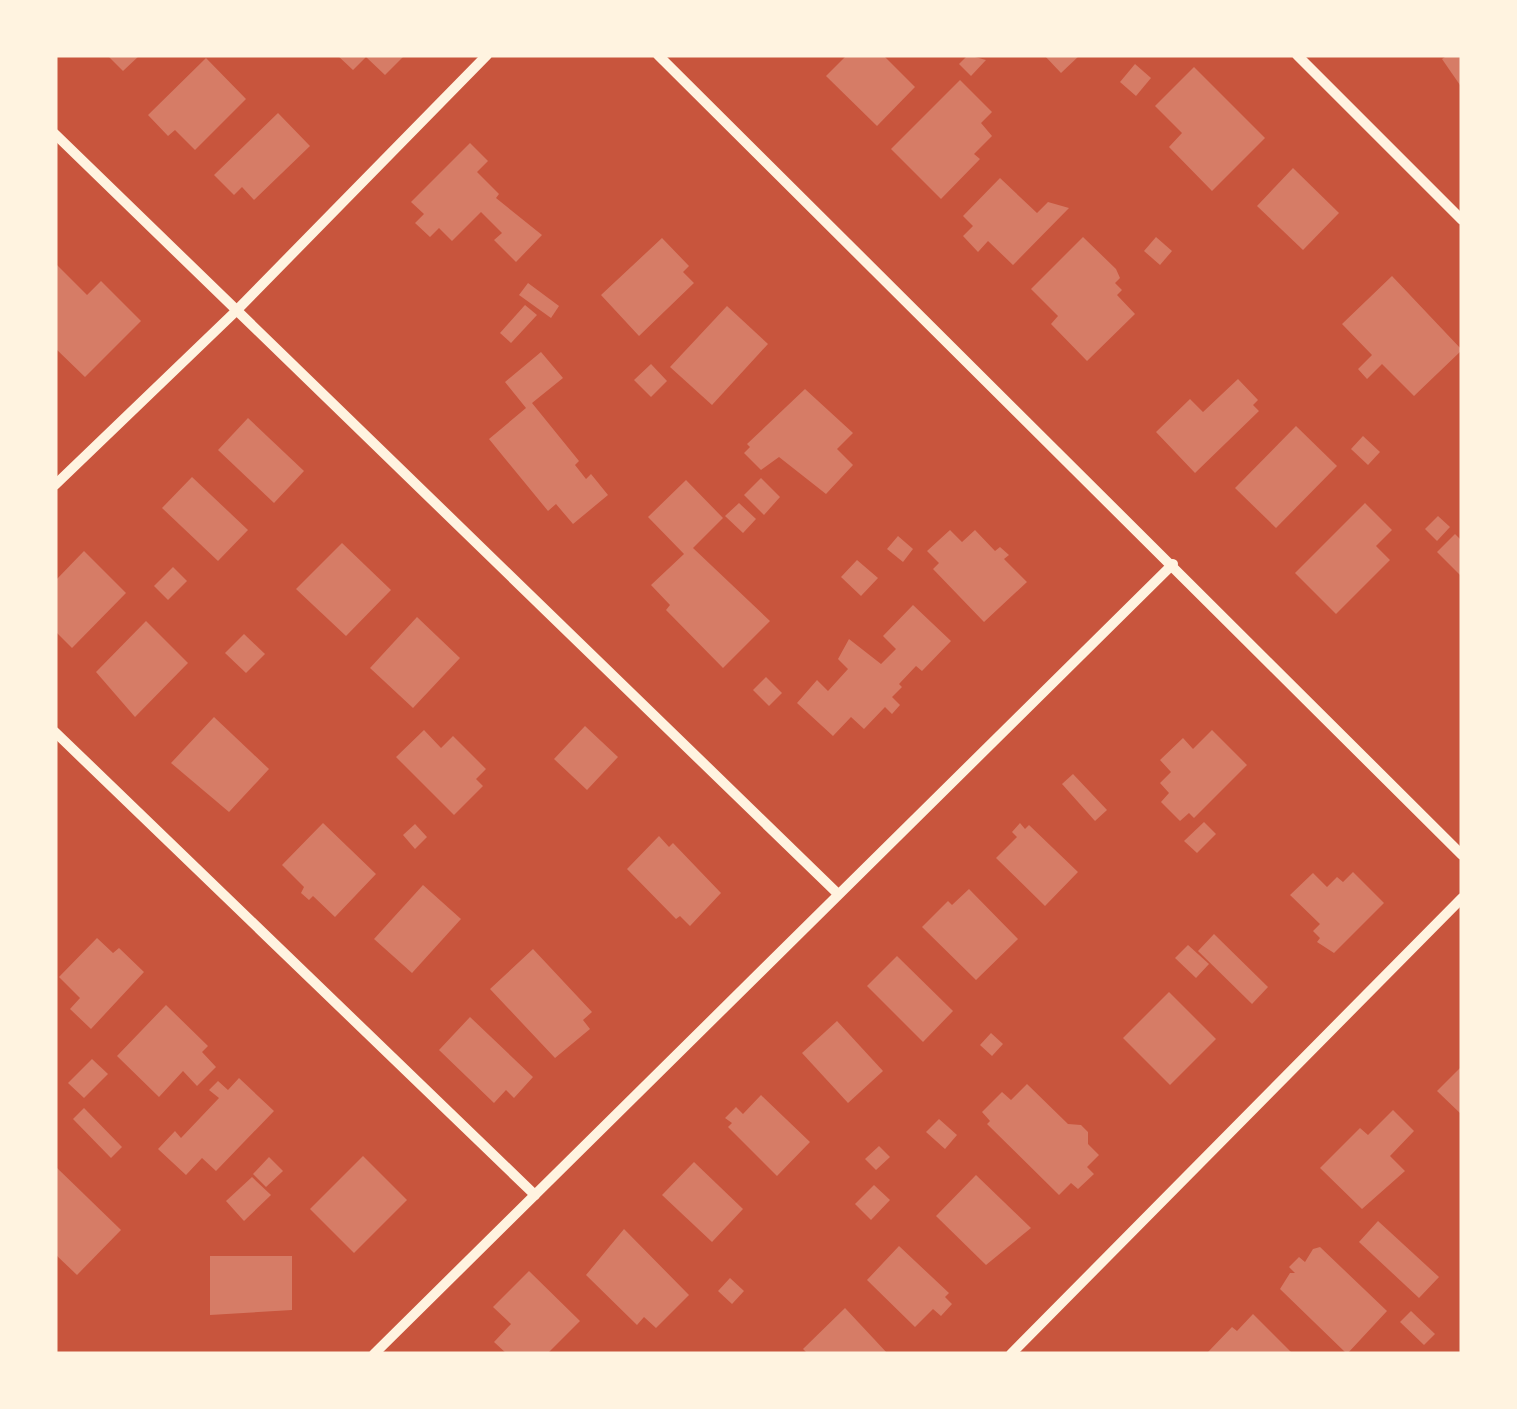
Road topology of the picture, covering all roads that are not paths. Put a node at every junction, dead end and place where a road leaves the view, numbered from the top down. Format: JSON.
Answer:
{"nodes":[{"id":1,"x":487,"y":55,"type":"edge"},
{"id":2,"x":658,"y":55,"type":"edge"},
{"id":3,"x":1298,"y":55,"type":"edge"},
{"id":4,"x":55,"y":134,"type":"edge"},
{"id":5,"x":1462,"y":220,"type":"edge"},
{"id":6,"x":236,"y":311,"type":"junction"},
{"id":7,"x":55,"y":485,"type":"edge"},
{"id":8,"x":1172,"y":564,"type":"junction"},
{"id":9,"x":55,"y":732,"type":"edge"},
{"id":10,"x":1462,"y":855,"type":"edge"},
{"id":11,"x":836,"y":892,"type":"junction"},
{"id":12,"x":1462,"y":898,"type":"edge"},
{"id":13,"x":535,"y":1195,"type":"junction"},
{"id":14,"x":374,"y":1354,"type":"edge"},
{"id":15,"x":1011,"y":1354,"type":"edge"}],
"edges":[{"from":1,"to":6,"type":"street"},
{"from":2,"to":8,"type":"street"},
{"from":3,"to":5,"type":"street"},
{"from":4,"to":6,"type":"street"},
{"from":6,"to":7,"type":"street"},
{"from":6,"to":11,"type":"street"},
{"from":8,"to":10,"type":"street"},
{"from":8,"to":11,"type":"street"},
{"from":9,"to":13,"type":"street"},
{"from":11,"to":13,"type":"street"},
{"from":12,"to":15,"type":"street"},
{"from":13,"to":14,"type":"street"}]}
